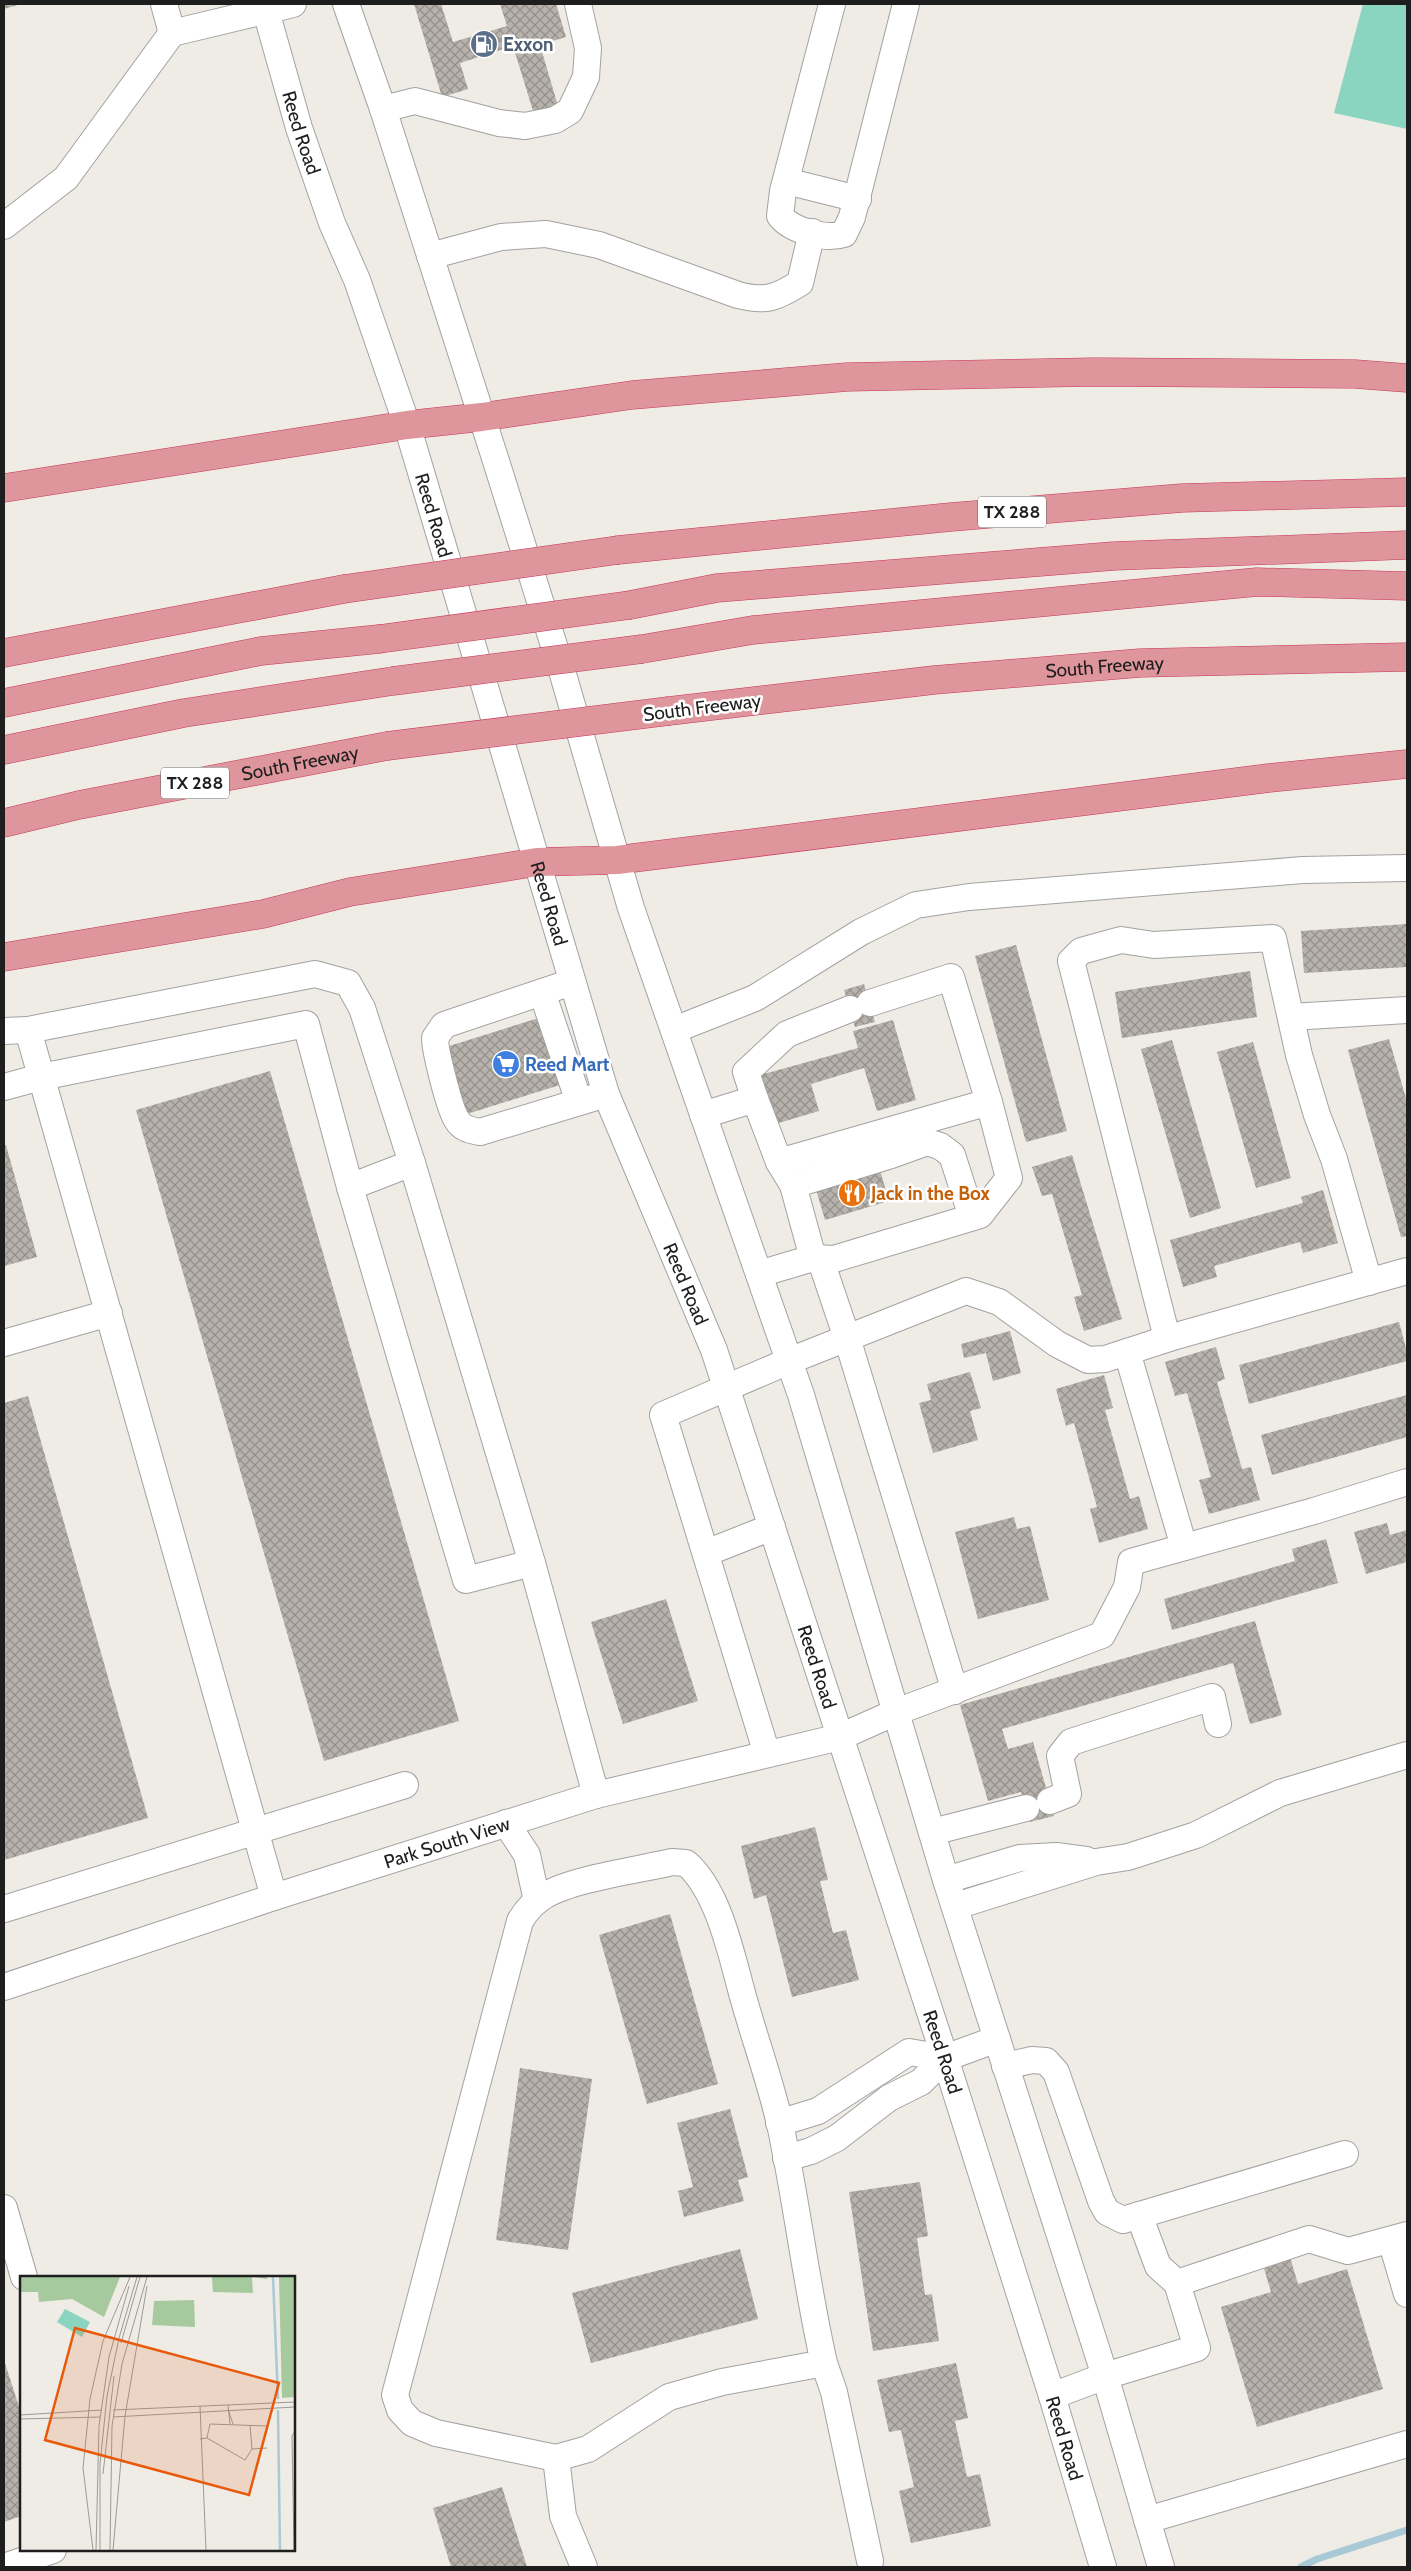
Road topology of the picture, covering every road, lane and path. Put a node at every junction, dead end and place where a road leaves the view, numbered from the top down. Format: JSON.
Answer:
{"nodes":[{"id":1,"x":164,"y":4,"type":"edge"},
{"id":2,"x":293,"y":4,"type":"edge"},
{"id":3,"x":346,"y":4,"type":"edge"},
{"id":4,"x":578,"y":4,"type":"edge"},
{"id":5,"x":832,"y":4,"type":"edge"},
{"id":6,"x":906,"y":4,"type":"edge"},
{"id":7,"x":264,"y":8,"type":"edge"},
{"id":8,"x":172,"y":33,"type":"junction"},
{"id":9,"x":382,"y":110,"type":"junction"},
{"id":10,"x":786,"y":181,"type":"junction"},
{"id":11,"x":858,"y":198,"type":"junction"},
{"id":12,"x":4,"y":226,"type":"edge"},
{"id":13,"x":812,"y":232,"type":"junction"},
{"id":14,"x":430,"y":256,"type":"junction"},
{"id":15,"x":1407,"y":378,"type":"edge"},
{"id":16,"x":482,"y":417,"type":"junction"},
{"id":17,"x":406,"y":425,"type":"junction"},
{"id":18,"x":4,"y":488,"type":"edge"},
{"id":19,"x":1407,"y":492,"type":"edge"},
{"id":20,"x":1407,"y":545,"type":"edge"},
{"id":21,"x":1407,"y":586,"type":"edge"},
{"id":22,"x":4,"y":652,"type":"edge"},
{"id":23,"x":1407,"y":657,"type":"edge"},
{"id":24,"x":4,"y":703,"type":"edge"},
{"id":25,"x":4,"y":750,"type":"edge"},
{"id":26,"x":1407,"y":764,"type":"edge"},
{"id":27,"x":4,"y":823,"type":"edge"},
{"id":28,"x":617,"y":860,"type":"junction"},
{"id":29,"x":536,"y":862,"type":"junction"},
{"id":30,"x":1407,"y":868,"type":"edge"},
{"id":31,"x":4,"y":957,"type":"edge"},
{"id":32,"x":572,"y":982,"type":"junction"},
{"id":33,"x":542,"y":992,"type":"junction"},
{"id":34,"x":1407,"y":1010,"type":"edge"},
{"id":35,"x":1291,"y":1018,"type":"junction"},
{"id":36,"x":16,"y":1030,"type":"edge"},
{"id":37,"x":674,"y":1030,"type":"junction"},
{"id":38,"x":42,"y":1077,"type":"junction"},
{"id":39,"x":4,"y":1087,"type":"edge"},
{"id":40,"x":606,"y":1094,"type":"junction"},
{"id":41,"x":755,"y":1100,"type":"junction"},
{"id":42,"x":580,"y":1102,"type":"junction"},
{"id":43,"x":989,"y":1102,"type":"junction"},
{"id":44,"x":703,"y":1115,"type":"junction"},
{"id":45,"x":780,"y":1162,"type":"junction"},
{"id":46,"x":412,"y":1163,"type":"junction"},
{"id":47,"x":794,"y":1185,"type":"junction"},
{"id":48,"x":350,"y":1187,"type":"junction"},
{"id":49,"x":972,"y":1217,"type":"junction"},
{"id":50,"x":817,"y":1258,"type":"junction"},
{"id":51,"x":1407,"y":1271,"type":"edge"},
{"id":52,"x":759,"y":1274,"type":"junction"},
{"id":53,"x":1369,"y":1282,"type":"junction"},
{"id":54,"x":109,"y":1314,"type":"junction"},
{"id":55,"x":848,"y":1338,"type":"junction"},
{"id":56,"x":1167,"y":1338,"type":"junction"},
{"id":57,"x":4,"y":1343,"type":"edge"},
{"id":58,"x":1126,"y":1352,"type":"junction"},
{"id":59,"x":789,"y":1361,"type":"junction"},
{"id":60,"x":727,"y":1388,"type":"junction"},
{"id":61,"x":1407,"y":1482,"type":"edge"},
{"id":62,"x":772,"y":1527,"type":"junction"},
{"id":63,"x":1184,"y":1547,"type":"junction"},
{"id":64,"x":706,"y":1552,"type":"junction"},
{"id":65,"x":532,"y":1563,"type":"junction"},
{"id":66,"x":955,"y":1691,"type":"junction"},
{"id":67,"x":896,"y":1712,"type":"junction"},
{"id":68,"x":1218,"y":1724,"type":"dead end"},
{"id":69,"x":840,"y":1737,"type":"junction"},
{"id":70,"x":767,"y":1754,"type":"junction"},
{"id":71,"x":1407,"y":1755,"type":"edge"},
{"id":72,"x":405,"y":1785,"type":"dead end"},
{"id":73,"x":596,"y":1794,"type":"junction"},
{"id":74,"x":506,"y":1824,"type":"junction"},
{"id":75,"x":255,"y":1832,"type":"junction"},
{"id":76,"x":932,"y":1832,"type":"junction"},
{"id":77,"x":1096,"y":1862,"type":"junction"},
{"id":78,"x":946,"y":1880,"type":"junction"},
{"id":79,"x":274,"y":1897,"type":"junction"},
{"id":80,"x":537,"y":1901,"type":"junction"},
{"id":81,"x":956,"y":1906,"type":"junction"},
{"id":82,"x":4,"y":1909,"type":"edge"},
{"id":83,"x":4,"y":1987,"type":"edge"},
{"id":84,"x":997,"y":2039,"type":"junction"},
{"id":85,"x":945,"y":2058,"type":"junction"},
{"id":86,"x":1005,"y":2066,"type":"junction"},
{"id":87,"x":779,"y":2123,"type":"junction"},
{"id":88,"x":1345,"y":2154,"type":"dead end"},
{"id":89,"x":786,"y":2158,"type":"junction"},
{"id":90,"x":4,"y":2208,"type":"edge"},
{"id":91,"x":1139,"y":2216,"type":"junction"},
{"id":92,"x":1399,"y":2238,"type":"edge"},
{"id":93,"x":24,"y":2276,"type":"edge"},
{"id":94,"x":1176,"y":2283,"type":"junction"},
{"id":95,"x":1407,"y":2294,"type":"edge"},
{"id":96,"x":824,"y":2363,"type":"junction"},
{"id":97,"x":1104,"y":2376,"type":"junction"},
{"id":98,"x":1052,"y":2396,"type":"junction"},
{"id":99,"x":1407,"y":2444,"type":"edge"},
{"id":100,"x":556,"y":2458,"type":"junction"},
{"id":101,"x":1147,"y":2520,"type":"junction"},
{"id":102,"x":50,"y":2551,"type":"edge"},
{"id":103,"x":870,"y":2561,"type":"dead end"},
{"id":104,"x":4,"y":2567,"type":"edge"},
{"id":105,"x":584,"y":2567,"type":"edge"},
{"id":106,"x":1103,"y":2567,"type":"edge"},
{"id":107,"x":1161,"y":2567,"type":"edge"}],
"edges":[{"from":1,"to":8,"type":"street"},
{"from":2,"to":7,"type":"street"},
{"from":3,"to":9,"type":"street"},
{"from":4,"to":9,"type":"street"},
{"from":5,"to":10,"type":"street"},
{"from":6,"to":11,"type":"street"},
{"from":7,"to":8,"type":"street"},
{"from":7,"to":17,"type":"street","name":"Reed Road"},
{"from":8,"to":12,"type":"street"},
{"from":9,"to":14,"type":"street"},
{"from":10,"to":11,"type":"street"},
{"from":10,"to":13,"type":"street"},
{"from":11,"to":13,"type":"street"},
{"from":13,"to":14,"type":"street"},
{"from":14,"to":16,"type":"street"},
{"from":15,"to":16,"type":"highway"},
{"from":16,"to":17,"type":"highway"},
{"from":16,"to":28,"type":"street"},
{"from":17,"to":18,"type":"highway"},
{"from":17,"to":29,"type":"street","name":"Reed Road"},
{"from":19,"to":22,"type":"highway","number":"TX 288","bridge":true},
{"from":20,"to":24,"type":"highway","bridge":true},
{"from":21,"to":25,"type":"highway","bridge":true},
{"from":23,"to":27,"type":"highway","name":"South Freeway","number":"TX 288","bridge":true},
{"from":26,"to":28,"type":"highway"},
{"from":28,"to":29,"type":"highway"},
{"from":28,"to":37,"type":"street"},
{"from":29,"to":31,"type":"highway"},
{"from":29,"to":32,"type":"street","name":"Reed Road"},
{"from":30,"to":37,"type":"street"},
{"from":32,"to":33,"type":"street"},
{"from":32,"to":40,"type":"street","name":"Reed Road"},
{"from":33,"to":42,"type":"street"},
{"from":33,"to":42,"type":"street"},
{"from":34,"to":35,"type":"street"},
{"from":35,"to":53,"type":"street"},
{"from":35,"to":56,"type":"street"},
{"from":36,"to":38,"type":"street"},
{"from":36,"to":46,"type":"street"},
{"from":37,"to":44,"type":"street"},
{"from":38,"to":39,"type":"street"},
{"from":38,"to":48,"type":"street"},
{"from":38,"to":54,"type":"street"},
{"from":40,"to":42,"type":"street"},
{"from":40,"to":60,"type":"street","name":"Reed Road"},
{"from":41,"to":43,"type":"street"},
{"from":41,"to":44,"type":"street"},
{"from":41,"to":45,"type":"street"},
{"from":43,"to":45,"type":"street"},
{"from":43,"to":49,"type":"street"},
{"from":44,"to":52,"type":"street"},
{"from":45,"to":47,"type":"street"},
{"from":46,"to":48,"type":"street"},
{"from":46,"to":65,"type":"street"},
{"from":47,"to":49,"type":"street"},
{"from":47,"to":50,"type":"street"},
{"from":48,"to":65,"type":"street"},
{"from":49,"to":50,"type":"street"},
{"from":50,"to":52,"type":"street"},
{"from":50,"to":55,"type":"street"},
{"from":51,"to":53,"type":"street"},
{"from":52,"to":59,"type":"street"},
{"from":53,"to":56,"type":"street"},
{"from":54,"to":57,"type":"street"},
{"from":54,"to":75,"type":"street"},
{"from":55,"to":58,"type":"street"},
{"from":55,"to":59,"type":"street"},
{"from":55,"to":66,"type":"street"},
{"from":56,"to":58,"type":"street"},
{"from":58,"to":63,"type":"street"},
{"from":59,"to":60,"type":"street"},
{"from":59,"to":67,"type":"street"},
{"from":60,"to":62,"type":"street","name":"Reed Road"},
{"from":60,"to":64,"type":"street"},
{"from":61,"to":63,"type":"street"},
{"from":62,"to":64,"type":"street"},
{"from":62,"to":69,"type":"street","name":"Reed Road"},
{"from":63,"to":66,"type":"street","name":"Park South View"},
{"from":64,"to":70,"type":"street"},
{"from":65,"to":73,"type":"street"},
{"from":66,"to":67,"type":"street","name":"Park South View"},
{"from":67,"to":69,"type":"street","name":"Park South View"},
{"from":67,"to":76,"type":"street"},
{"from":68,"to":76,"type":"street"},
{"from":69,"to":70,"type":"street","name":"Park South View"},
{"from":69,"to":85,"type":"street","name":"Reed Road"},
{"from":70,"to":73,"type":"street","name":"Park South View"},
{"from":71,"to":77,"type":"street"},
{"from":72,"to":75,"type":"street"},
{"from":73,"to":74,"type":"street","name":"Park South View"},
{"from":74,"to":79,"type":"street","name":"Park South View"},
{"from":74,"to":80,"type":"street"},
{"from":75,"to":79,"type":"street"},
{"from":75,"to":82,"type":"street"},
{"from":76,"to":78,"type":"street"},
{"from":77,"to":78,"type":"street"},
{"from":77,"to":81,"type":"street"},
{"from":78,"to":81,"type":"street"},
{"from":79,"to":83,"type":"street","name":"Park South View"},
{"from":80,"to":87,"type":"street"},
{"from":80,"to":100,"type":"street"},
{"from":81,"to":84,"type":"street"},
{"from":84,"to":85,"type":"street"},
{"from":84,"to":86,"type":"street"},
{"from":85,"to":87,"type":"street"},
{"from":85,"to":89,"type":"street"},
{"from":85,"to":98,"type":"street","name":"Reed Road"},
{"from":86,"to":91,"type":"street"},
{"from":86,"to":97,"type":"street"},
{"from":87,"to":89,"type":"street"},
{"from":88,"to":91,"type":"street"},
{"from":89,"to":96,"type":"street"},
{"from":90,"to":93,"type":"street"},
{"from":91,"to":94,"type":"street"},
{"from":92,"to":94,"type":"street"},
{"from":92,"to":95,"type":"street"},
{"from":94,"to":97,"type":"street"},
{"from":96,"to":100,"type":"street"},
{"from":96,"to":103,"type":"street"},
{"from":97,"to":98,"type":"street"},
{"from":97,"to":101,"type":"street"},
{"from":98,"to":106,"type":"street","name":"Reed Road"},
{"from":99,"to":101,"type":"street"},
{"from":100,"to":105,"type":"street"},
{"from":101,"to":107,"type":"street"},
{"from":102,"to":104,"type":"street"}]}
